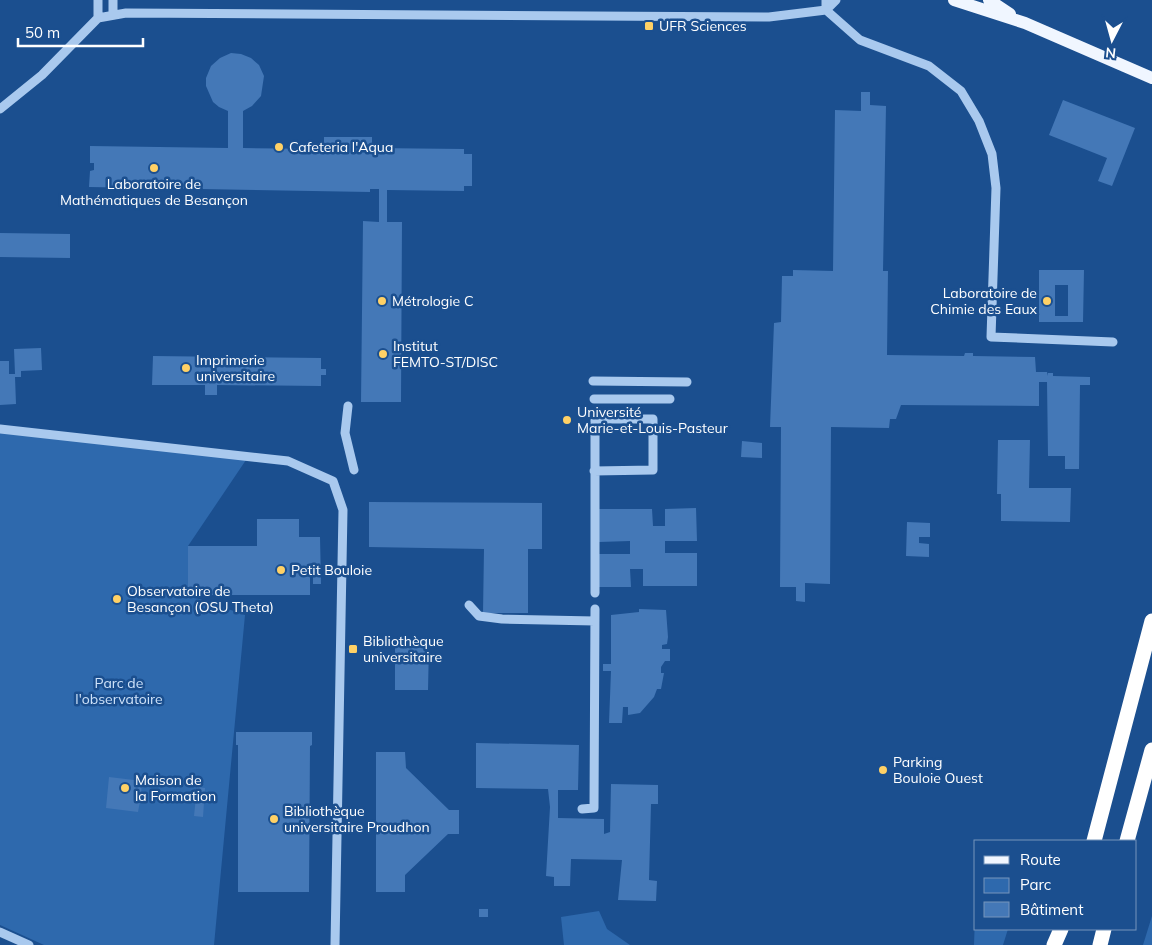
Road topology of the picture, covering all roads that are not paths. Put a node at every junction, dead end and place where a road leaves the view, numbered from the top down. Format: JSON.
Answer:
{"nodes":[{"id":1,"x":98,"y":0,"type":"edge"},
{"id":2,"x":113,"y":0,"type":"edge"},
{"id":3,"x":826,"y":0,"type":"edge"},
{"id":4,"x":836,"y":0,"type":"edge"},
{"id":5,"x":954,"y":0,"type":"edge"},
{"id":6,"x":989,"y":0,"type":"edge"},
{"id":7,"x":826,"y":10,"type":"junction"},
{"id":8,"x":113,"y":15,"type":"junction"},
{"id":9,"x":98,"y":18,"type":"junction"},
{"id":10,"x":1025,"y":23,"type":"junction"},
{"id":11,"x":1137,"y":71,"type":"junction"},
{"id":12,"x":1152,"y":73,"type":"edge"},
{"id":13,"x":1152,"y":78,"type":"edge"},
{"id":14,"x":0,"y":109,"type":"edge"},
{"id":15,"x":1113,"y":342,"type":"dead end"},
{"id":16,"x":593,"y":381,"type":"dead end"},
{"id":17,"x":687,"y":382,"type":"dead end"},
{"id":18,"x":594,"y":399,"type":"dead end"},
{"id":19,"x":670,"y":399,"type":"dead end"},
{"id":20,"x":348,"y":406,"type":"dead end"},
{"id":21,"x":0,"y":429,"type":"edge"},
{"id":22,"x":354,"y":470,"type":"dead end"},
{"id":23,"x":594,"y":471,"type":"junction"},
{"id":24,"x":595,"y":593,"type":"dead end"},
{"id":25,"x":469,"y":605,"type":"dead end"},
{"id":26,"x":596,"y":609,"type":"dead end"},
{"id":27,"x":595,"y":621,"type":"junction"},
{"id":28,"x":1152,"y":621,"type":"edge"},
{"id":29,"x":1152,"y":750,"type":"edge"},
{"id":30,"x":582,"y":809,"type":"dead end"},
{"id":31,"x":1094,"y":840,"type":"edge"},
{"id":32,"x":1127,"y":840,"type":"edge"},
{"id":33,"x":1061,"y":930,"type":"edge"},
{"id":34,"x":1070,"y":930,"type":"edge"},
{"id":35,"x":0,"y":932,"type":"edge"},
{"id":36,"x":29,"y":945,"type":"edge"},
{"id":37,"x":335,"y":945,"type":"edge"},
{"id":38,"x":1054,"y":945,"type":"edge"},
{"id":39,"x":1066,"y":945,"type":"edge"}],
"edges":[{"from":1,"to":9,"type":"street"},
{"from":2,"to":8,"type":"street"},
{"from":3,"to":7,"type":"street"},
{"from":4,"to":7,"type":"street"},
{"from":5,"to":10,"type":"main road"},
{"from":6,"to":10,"type":"main road"},
{"from":7,"to":8,"type":"street"},
{"from":7,"to":15,"type":"street"},
{"from":8,"to":9,"type":"street"},
{"from":9,"to":14,"type":"street"},
{"from":10,"to":11,"type":"main road"},
{"from":11,"to":12,"type":"main road"},
{"from":11,"to":13,"type":"main road"},
{"from":16,"to":17,"type":"street"},
{"from":18,"to":19,"type":"street"},
{"from":20,"to":22,"type":"street"},
{"from":21,"to":37,"type":"street"},
{"from":23,"to":23,"type":"street"},
{"from":23,"to":24,"type":"street"},
{"from":25,"to":27,"type":"street"},
{"from":26,"to":27,"type":"street"},
{"from":27,"to":30,"type":"street"},
{"from":28,"to":31,"type":"highway"},
{"from":29,"to":32,"type":"highway"},
{"from":33,"to":38,"type":"highway"},
{"from":34,"to":39,"type":"highway"},
{"from":35,"to":36,"type":"street"}]}
